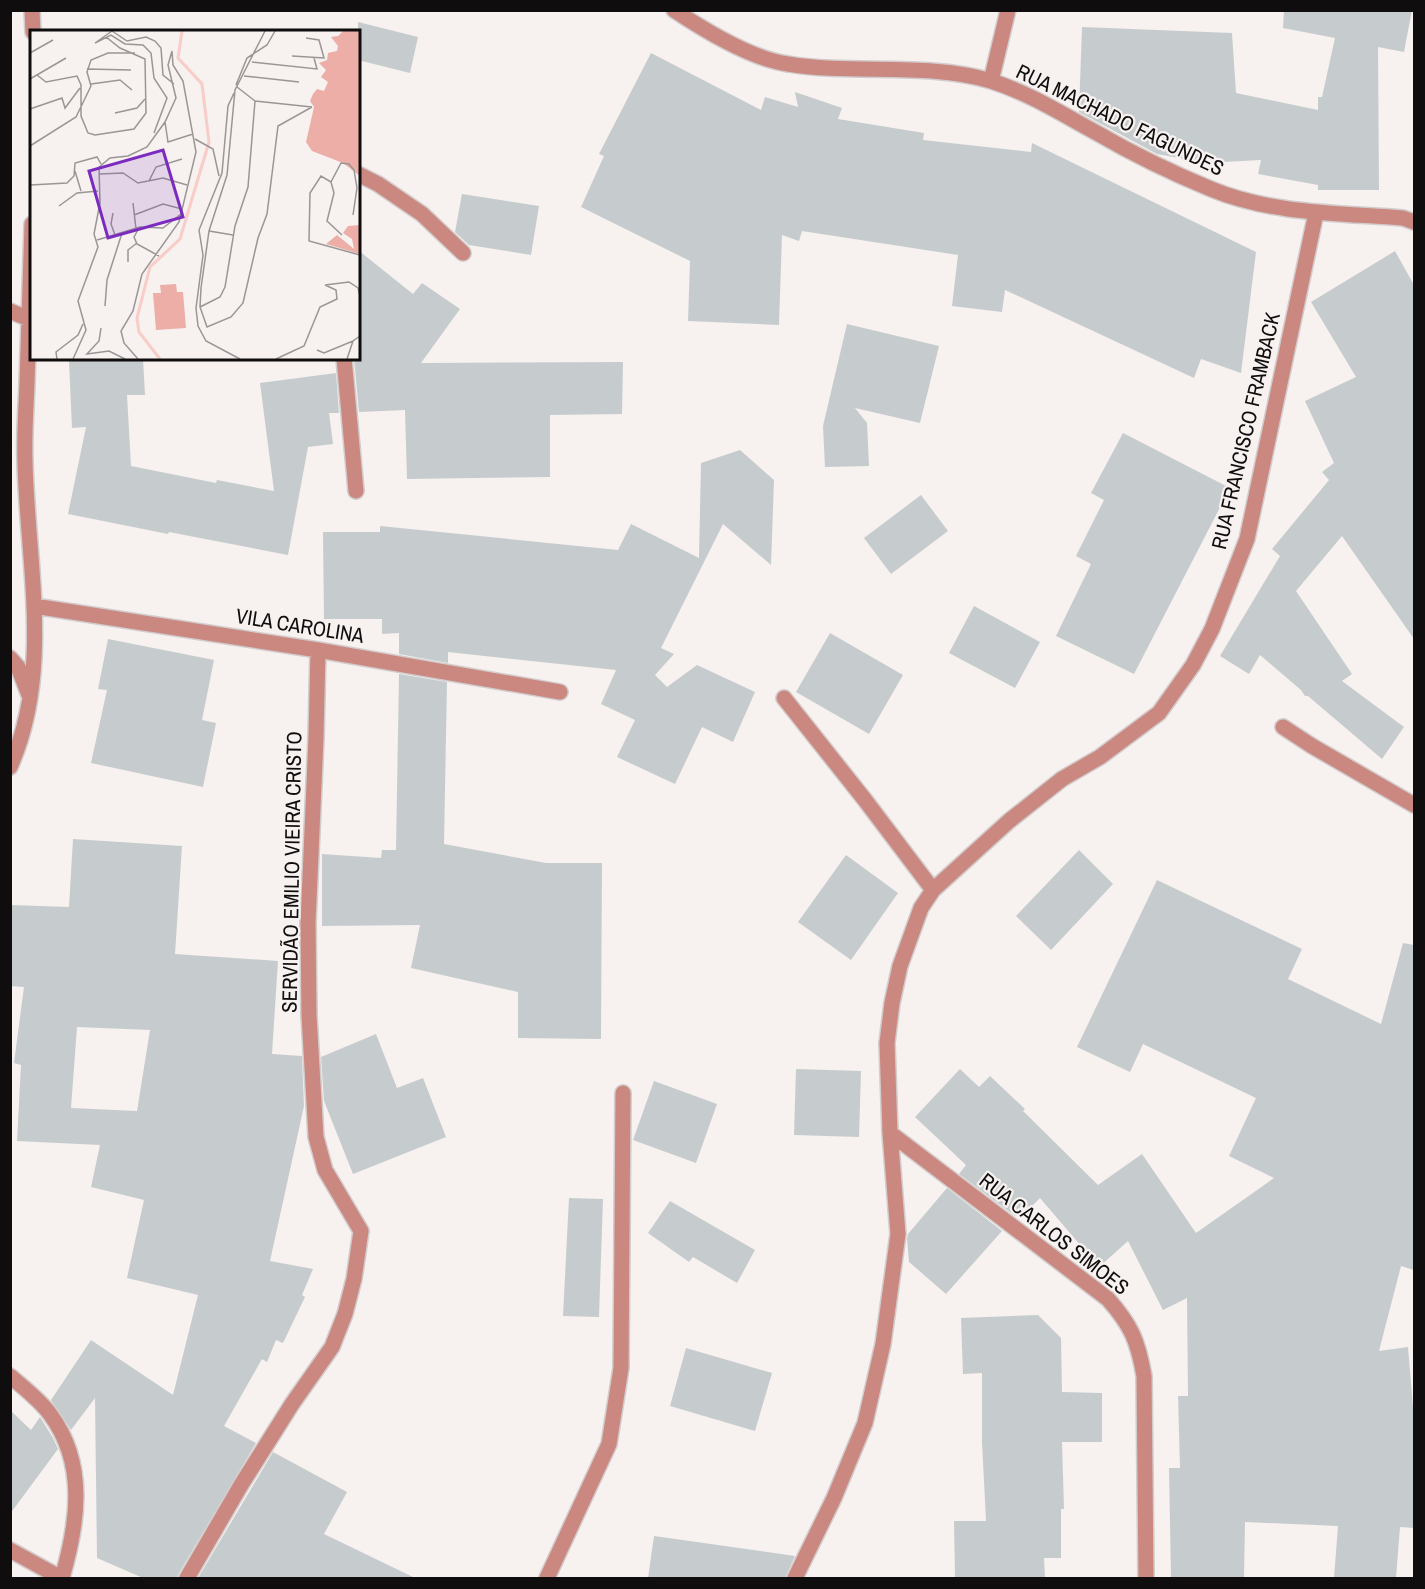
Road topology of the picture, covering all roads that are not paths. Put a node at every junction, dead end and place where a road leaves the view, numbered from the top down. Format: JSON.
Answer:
{"nodes":[{"id":1,"x":32,"y":10,"type":"edge"},
{"id":2,"x":674,"y":10,"type":"edge"},
{"id":3,"x":1008,"y":10,"type":"edge"},
{"id":4,"x":33,"y":30,"type":"edge"},
{"id":5,"x":991,"y":81,"type":"junction"},
{"id":6,"x":360,"y":175,"type":"edge"},
{"id":7,"x":1316,"y":213,"type":"junction"},
{"id":8,"x":1414,"y":222,"type":"edge"},
{"id":9,"x":463,"y":253,"type":"dead end"},
{"id":10,"x":30,"y":287,"type":"edge"},
{"id":11,"x":10,"y":311,"type":"edge"},
{"id":12,"x":29,"y":319,"type":"junction"},
{"id":13,"x":344,"y":360,"type":"edge"},
{"id":14,"x":356,"y":491,"type":"dead end"},
{"id":15,"x":34,"y":606,"type":"junction"},
{"id":16,"x":318,"y":650,"type":"junction"},
{"id":17,"x":10,"y":658,"type":"edge"},
{"id":18,"x":560,"y":692,"type":"dead end"},
{"id":19,"x":784,"y":698,"type":"dead end"},
{"id":20,"x":31,"y":699,"type":"junction"},
{"id":21,"x":1282,"y":727,"type":"dead end"},
{"id":22,"x":10,"y":767,"type":"edge"},
{"id":23,"x":1414,"y":805,"type":"edge"},
{"id":24,"x":933,"y":890,"type":"junction"},
{"id":25,"x":623,"y":1093,"type":"dead end"},
{"id":26,"x":890,"y":1132,"type":"junction"},
{"id":27,"x":10,"y":1376,"type":"edge"},
{"id":28,"x":10,"y":1550,"type":"edge"},
{"id":29,"x":61,"y":1578,"type":"edge"},
{"id":30,"x":187,"y":1578,"type":"edge"},
{"id":31,"x":547,"y":1578,"type":"edge"},
{"id":32,"x":795,"y":1578,"type":"edge"},
{"id":33,"x":1146,"y":1578,"type":"edge"}],
"edges":[{"from":1,"to":4,"type":"street"},
{"from":2,"to":5,"type":"street","name":"RUA MACHADO FAGUNDES"},
{"from":3,"to":5,"type":"street"},
{"from":5,"to":7,"type":"street","name":"RUA MACHADO FAGUNDES"},
{"from":6,"to":9,"type":"street"},
{"from":7,"to":8,"type":"street","name":"RUA MACHADO FAGUNDES"},
{"from":7,"to":24,"type":"street","name":"RUA FRANCISCO FRAMBACK"},
{"from":10,"to":12,"type":"street"},
{"from":11,"to":12,"type":"street"},
{"from":12,"to":15,"type":"street"},
{"from":13,"to":14,"type":"street"},
{"from":15,"to":16,"type":"street","name":"VILA CAROLINA"},
{"from":15,"to":20,"type":"street"},
{"from":16,"to":18,"type":"street","name":"VILA CAROLINA"},
{"from":16,"to":30,"type":"street","name":"SERVIDÃO EMILIO VIEIRA CRISTO"},
{"from":17,"to":20,"type":"street"},
{"from":19,"to":24,"type":"street"},
{"from":20,"to":22,"type":"street"},
{"from":21,"to":23,"type":"street"},
{"from":24,"to":26,"type":"street","name":"RUA FRANCISCO FRAMBACK"},
{"from":25,"to":31,"type":"street"},
{"from":26,"to":32,"type":"street","name":"RUA FRANCISCO FRAMBACK"},
{"from":26,"to":33,"type":"street","name":"RUA CARLOS SIMOES"},
{"from":27,"to":29,"type":"street"},
{"from":28,"to":29,"type":"street"}]}
